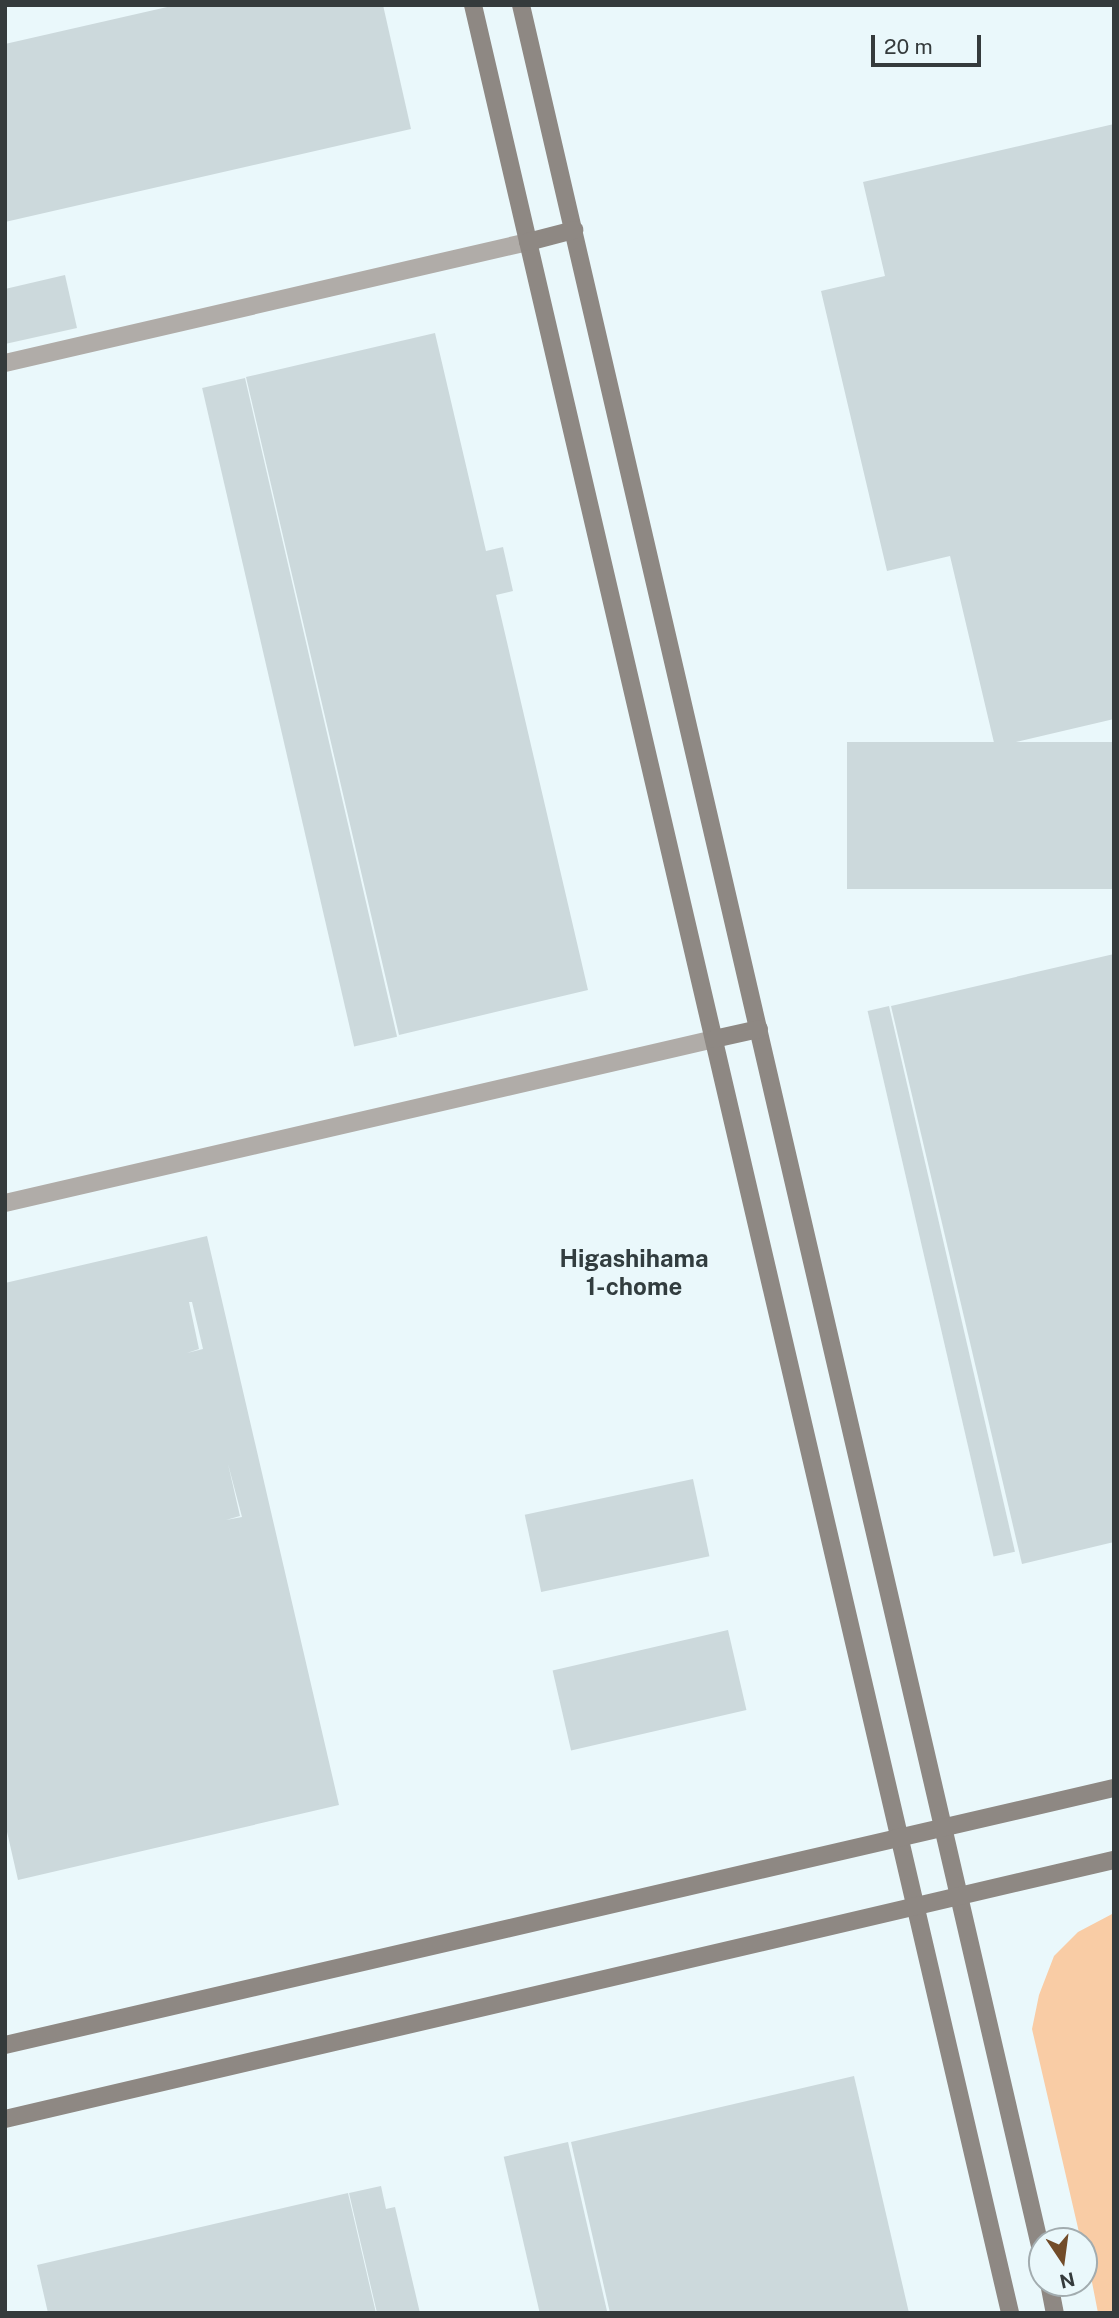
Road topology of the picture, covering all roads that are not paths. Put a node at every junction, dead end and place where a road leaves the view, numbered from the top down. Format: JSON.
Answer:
{"nodes":[{"id":1,"x":473,"y":5,"type":"edge"},
{"id":2,"x":521,"y":5,"type":"edge"},
{"id":3,"x":573,"y":230,"type":"junction"},
{"id":4,"x":528,"y":242,"type":"junction"},
{"id":5,"x":5,"y":363,"type":"edge"},
{"id":6,"x":759,"y":1029,"type":"junction"},
{"id":7,"x":714,"y":1039,"type":"junction"},
{"id":8,"x":5,"y":1203,"type":"edge"},
{"id":9,"x":1114,"y":1788,"type":"edge"},
{"id":10,"x":945,"y":1828,"type":"junction"},
{"id":11,"x":900,"y":1838,"type":"junction"},
{"id":12,"x":1114,"y":1860,"type":"edge"},
{"id":13,"x":959,"y":1896,"type":"junction"},
{"id":14,"x":916,"y":1906,"type":"junction"},
{"id":15,"x":5,"y":2045,"type":"edge"},
{"id":16,"x":5,"y":2119,"type":"edge"},
{"id":17,"x":1036,"y":2227,"type":"edge"},
{"id":18,"x":1010,"y":2313,"type":"edge"}],
"edges":[{"from":1,"to":4,"type":"street"},
{"from":2,"to":3,"type":"street"},
{"from":3,"to":4,"type":"street"},
{"from":3,"to":6,"type":"street"},
{"from":4,"to":5,"type":"street"},
{"from":4,"to":7,"type":"street"},
{"from":6,"to":7,"type":"street"},
{"from":6,"to":10,"type":"street"},
{"from":7,"to":8,"type":"street"},
{"from":7,"to":11,"type":"street"},
{"from":9,"to":10,"type":"street"},
{"from":10,"to":11,"type":"street"},
{"from":10,"to":13,"type":"street"},
{"from":11,"to":14,"type":"street"},
{"from":11,"to":15,"type":"street"},
{"from":12,"to":13,"type":"street"},
{"from":13,"to":14,"type":"street"},
{"from":13,"to":17,"type":"street"},
{"from":14,"to":16,"type":"street"},
{"from":14,"to":18,"type":"street"}]}
